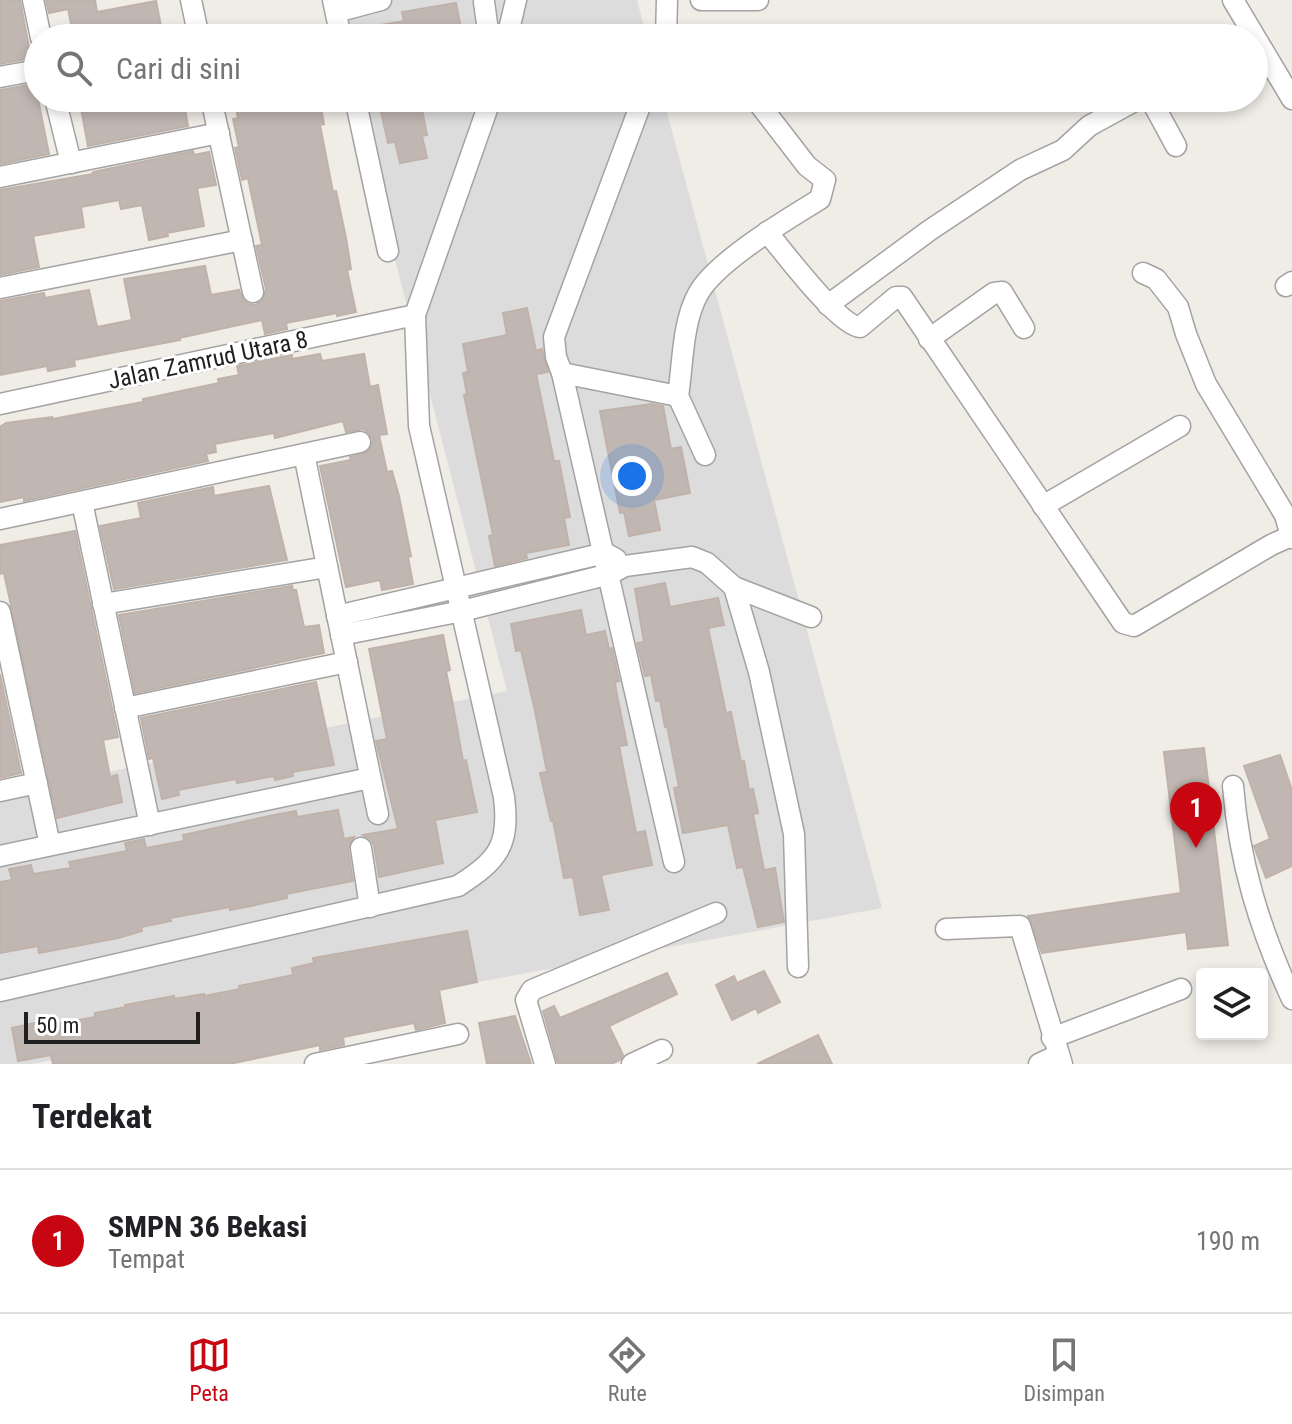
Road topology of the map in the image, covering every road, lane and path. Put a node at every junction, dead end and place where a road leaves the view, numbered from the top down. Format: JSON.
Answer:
{"nodes":[{"id":1,"x":33,"y":0,"type":"edge"},
{"id":2,"x":191,"y":0,"type":"edge"},
{"id":3,"x":381,"y":0,"type":"edge"},
{"id":4,"x":515,"y":0,"type":"edge"},
{"id":5,"x":667,"y":0,"type":"edge"},
{"id":6,"x":701,"y":0,"type":"edge"},
{"id":7,"x":758,"y":0,"type":"edge"},
{"id":8,"x":482,"y":1,"type":"edge"},
{"id":9,"x":1239,"y":2,"type":"edge"},
{"id":10,"x":334,"y":6,"type":"edge"},
{"id":11,"x":38,"y":24,"type":"edge"},
{"id":12,"x":195,"y":24,"type":"edge"},
{"id":13,"x":486,"y":24,"type":"edge"},
{"id":14,"x":510,"y":24,"type":"edge"},
{"id":15,"x":666,"y":24,"type":"edge"},
{"id":16,"x":1246,"y":24,"type":"edge"},
{"id":17,"x":1268,"y":63,"type":"edge"},
{"id":18,"x":24,"y":73,"type":"edge"},
{"id":19,"x":0,"y":77,"type":"edge"},
{"id":20,"x":1292,"y":99,"type":"edge"},
{"id":21,"x":58,"y":112,"type":"edge"},
{"id":22,"x":214,"y":112,"type":"edge"},
{"id":23,"x":358,"y":112,"type":"edge"},
{"id":24,"x":486,"y":112,"type":"edge"},
{"id":25,"x":638,"y":112,"type":"edge"},
{"id":26,"x":765,"y":112,"type":"edge"},
{"id":27,"x":1114,"y":112,"type":"edge"},
{"id":28,"x":1158,"y":112,"type":"edge"},
{"id":29,"x":219,"y":133,"type":"junction"},
{"id":30,"x":1176,"y":146,"type":"dead end"},
{"id":31,"x":71,"y":163,"type":"junction"},
{"id":32,"x":0,"y":177,"type":"edge"},
{"id":33,"x":767,"y":232,"type":"junction"},
{"id":34,"x":242,"y":240,"type":"junction"},
{"id":35,"x":388,"y":251,"type":"dead end"},
{"id":36,"x":1143,"y":273,"type":"dead end"},
{"id":37,"x":0,"y":288,"type":"edge"},
{"id":38,"x":253,"y":292,"type":"dead end"},
{"id":39,"x":828,"y":305,"type":"junction"},
{"id":40,"x":415,"y":315,"type":"junction"},
{"id":41,"x":1024,"y":328,"type":"dead end"},
{"id":42,"x":929,"y":339,"type":"junction"},
{"id":43,"x":562,"y":373,"type":"junction"},
{"id":44,"x":678,"y":396,"type":"junction"},
{"id":45,"x":0,"y":404,"type":"edge"},
{"id":46,"x":1180,"y":426,"type":"dead end"},
{"id":47,"x":360,"y":442,"type":"dead end"},
{"id":48,"x":304,"y":454,"type":"junction"},
{"id":49,"x":705,"y":455,"type":"dead end"},
{"id":50,"x":82,"y":502,"type":"junction"},
{"id":51,"x":1043,"y":506,"type":"junction"},
{"id":52,"x":0,"y":519,"type":"edge"},
{"id":53,"x":1292,"y":537,"type":"edge"},
{"id":54,"x":605,"y":553,"type":"junction"},
{"id":55,"x":327,"y":567,"type":"junction"},
{"id":56,"x":618,"y":570,"type":"junction"},
{"id":57,"x":734,"y":587,"type":"junction"},
{"id":58,"x":455,"y":590,"type":"junction"},
{"id":59,"x":103,"y":604,"type":"junction"},
{"id":60,"x":462,"y":611,"type":"junction"},
{"id":61,"x":0,"y":612,"type":"edge"},
{"id":62,"x":811,"y":617,"type":"dead end"},
{"id":63,"x":339,"y":626,"type":"junction"},
{"id":64,"x":347,"y":662,"type":"junction"},
{"id":65,"x":125,"y":708,"type":"junction"},
{"id":66,"x":370,"y":778,"type":"junction"},
{"id":67,"x":37,"y":783,"type":"junction"},
{"id":68,"x":1233,"y":786,"type":"dead end"},
{"id":69,"x":0,"y":791,"type":"edge"},
{"id":70,"x":378,"y":814,"type":"dead end"},
{"id":71,"x":150,"y":825,"type":"junction"},
{"id":72,"x":50,"y":845,"type":"junction"},
{"id":73,"x":361,"y":848,"type":"dead end"},
{"id":74,"x":0,"y":856,"type":"edge"},
{"id":75,"x":674,"y":862,"type":"dead end"},
{"id":76,"x":370,"y":907,"type":"junction"},
{"id":77,"x":716,"y":913,"type":"dead end"},
{"id":78,"x":946,"y":929,"type":"dead end"},
{"id":79,"x":798,"y":967,"type":"dead end"},
{"id":80,"x":1181,"y":989,"type":"dead end"},
{"id":81,"x":0,"y":991,"type":"edge"},
{"id":82,"x":1292,"y":999,"type":"edge"},
{"id":83,"x":458,"y":1034,"type":"dead end"},
{"id":84,"x":414,"y":1043,"type":"junction"},
{"id":85,"x":662,"y":1050,"type":"dead end"},
{"id":86,"x":1057,"y":1052,"type":"edge"},
{"id":87,"x":318,"y":1064,"type":"edge"},
{"id":88,"x":418,"y":1064,"type":"edge"},
{"id":89,"x":545,"y":1064,"type":"edge"},
{"id":90,"x":632,"y":1064,"type":"edge"},
{"id":91,"x":1039,"y":1064,"type":"edge"}],
"edges":[{"from":1,"to":11,"type":"street"},
{"from":2,"to":12,"type":"street"},
{"from":3,"to":10,"type":"street"},
{"from":4,"to":8,"type":"street"},
{"from":4,"to":14,"type":"street"},
{"from":5,"to":15,"type":"street"},
{"from":6,"to":7,"type":"street"},
{"from":8,"to":13,"type":"street"},
{"from":9,"to":16,"type":"street"},
{"from":17,"to":20,"type":"street"},
{"from":18,"to":19,"type":"street"},
{"from":21,"to":31,"type":"street"},
{"from":22,"to":29,"type":"street"},
{"from":23,"to":35,"type":"street"},
{"from":24,"to":40,"type":"street"},
{"from":25,"to":43,"type":"street"},
{"from":26,"to":33,"type":"street"},
{"from":27,"to":39,"type":"street"},
{"from":28,"to":30,"type":"street"},
{"from":29,"to":31,"type":"street"},
{"from":29,"to":34,"type":"street"},
{"from":31,"to":32,"type":"street"},
{"from":33,"to":39,"type":"street"},
{"from":33,"to":44,"type":"street"},
{"from":34,"to":37,"type":"street"},
{"from":34,"to":38,"type":"street"},
{"from":36,"to":53,"type":"street"},
{"from":39,"to":42,"type":"street"},
{"from":40,"to":45,"type":"street","name":"Jalan Zamrud Utara 8"},
{"from":40,"to":58,"type":"street"},
{"from":41,"to":42,"type":"street"},
{"from":42,"to":51,"type":"street"},
{"from":43,"to":44,"type":"street"},
{"from":43,"to":54,"type":"street"},
{"from":44,"to":49,"type":"street"},
{"from":46,"to":51,"type":"street"},
{"from":47,"to":48,"type":"street"},
{"from":48,"to":50,"type":"street"},
{"from":48,"to":55,"type":"street"},
{"from":50,"to":52,"type":"street"},
{"from":50,"to":59,"type":"street"},
{"from":51,"to":53,"type":"street"},
{"from":54,"to":56,"type":"street"},
{"from":54,"to":58,"type":"street"},
{"from":55,"to":59,"type":"street"},
{"from":55,"to":63,"type":"street"},
{"from":56,"to":57,"type":"street"},
{"from":56,"to":60,"type":"street"},
{"from":56,"to":75,"type":"street"},
{"from":57,"to":62,"type":"street"},
{"from":57,"to":79,"type":"street"},
{"from":58,"to":60,"type":"street"},
{"from":58,"to":63,"type":"street"},
{"from":59,"to":65,"type":"street"},
{"from":60,"to":63,"type":"street"},
{"from":60,"to":76,"type":"street"},
{"from":61,"to":67,"type":"street"},
{"from":63,"to":64,"type":"street"},
{"from":64,"to":65,"type":"street"},
{"from":64,"to":66,"type":"street"},
{"from":65,"to":71,"type":"street"},
{"from":66,"to":70,"type":"street"},
{"from":66,"to":71,"type":"street"},
{"from":67,"to":69,"type":"street"},
{"from":67,"to":72,"type":"street"},
{"from":68,"to":82,"type":"street"},
{"from":71,"to":72,"type":"street"},
{"from":72,"to":74,"type":"street"},
{"from":73,"to":76,"type":"street"},
{"from":76,"to":81,"type":"street"},
{"from":77,"to":89,"type":"street"},
{"from":78,"to":86,"type":"street"},
{"from":80,"to":86,"type":"street"},
{"from":83,"to":84,"type":"street"},
{"from":84,"to":87,"type":"street"},
{"from":84,"to":88,"type":"street"},
{"from":85,"to":90,"type":"street"},
{"from":86,"to":91,"type":"street"}]}
